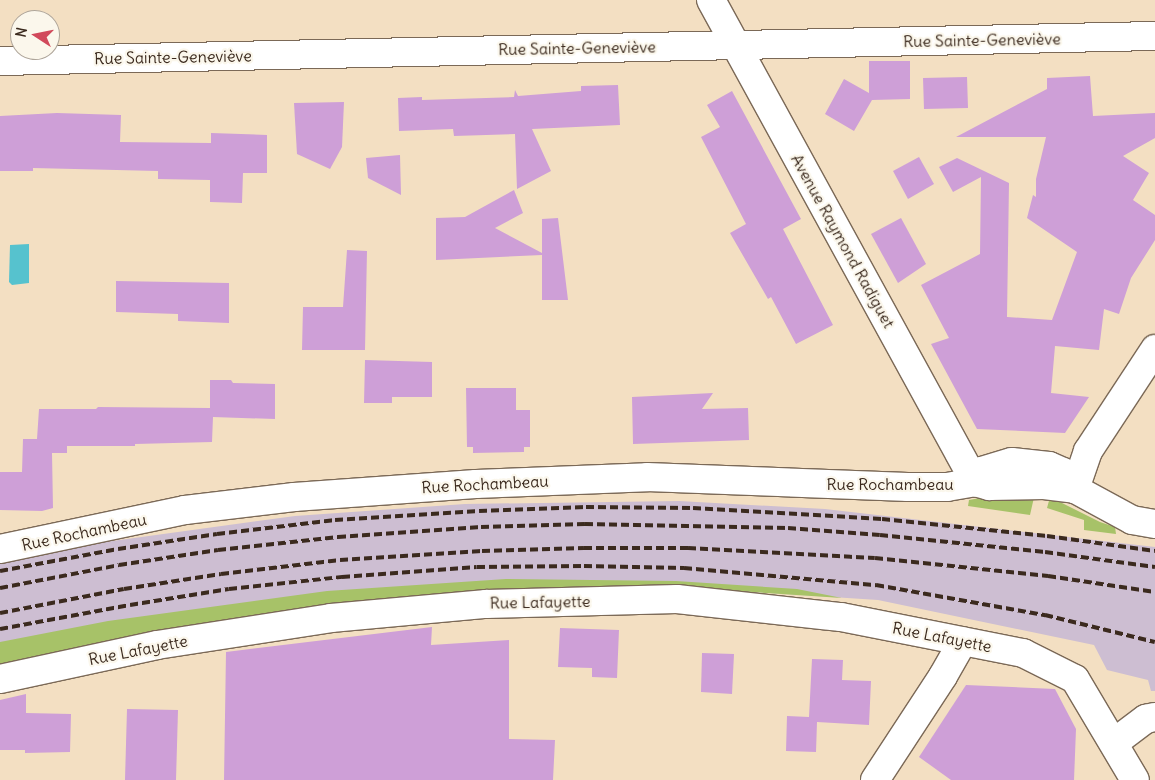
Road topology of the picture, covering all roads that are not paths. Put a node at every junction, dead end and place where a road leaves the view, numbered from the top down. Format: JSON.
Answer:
{"nodes":[{"id":1,"x":711,"y":0,"type":"edge"},
{"id":2,"x":1155,"y":36,"type":"edge"},
{"id":3,"x":734,"y":44,"type":"junction"},
{"id":4,"x":0,"y":61,"type":"edge"},
{"id":5,"x":1155,"y":349,"type":"edge"},
{"id":6,"x":975,"y":482,"type":"junction"},
{"id":7,"x":1075,"y":489,"type":"junction"},
{"id":8,"x":1155,"y":524,"type":"edge"},
{"id":9,"x":0,"y":549,"type":"edge"},
{"id":10,"x":963,"y":640,"type":"junction"},
{"id":11,"x":0,"y":679,"type":"edge"},
{"id":12,"x":1155,"y":717,"type":"edge"},
{"id":13,"x":1115,"y":742,"type":"junction"},
{"id":14,"x":875,"y":780,"type":"edge"},
{"id":15,"x":1135,"y":780,"type":"edge"}],
"edges":[{"from":1,"to":3,"type":"street","name":"Avenue Raymond Radiguet"},
{"from":2,"to":3,"type":"street","name":"Rue Sainte-Geneviève"},
{"from":3,"to":4,"type":"street","name":"Rue Sainte-Geneviève"},
{"from":3,"to":6,"type":"street","name":"Avenue Raymond Radiguet"},
{"from":5,"to":7,"type":"street"},
{"from":6,"to":7,"type":"street","name":"Rue Rochambeau"},
{"from":6,"to":9,"type":"street","name":"Rue Rochambeau"},
{"from":7,"to":8,"type":"street"},
{"from":10,"to":11,"type":"street","name":"Rue Lafayette"},
{"from":10,"to":13,"type":"street","name":"Rue Lafayette"},
{"from":10,"to":14,"type":"street"},
{"from":12,"to":13,"type":"street"},
{"from":13,"to":15,"type":"street"}]}
